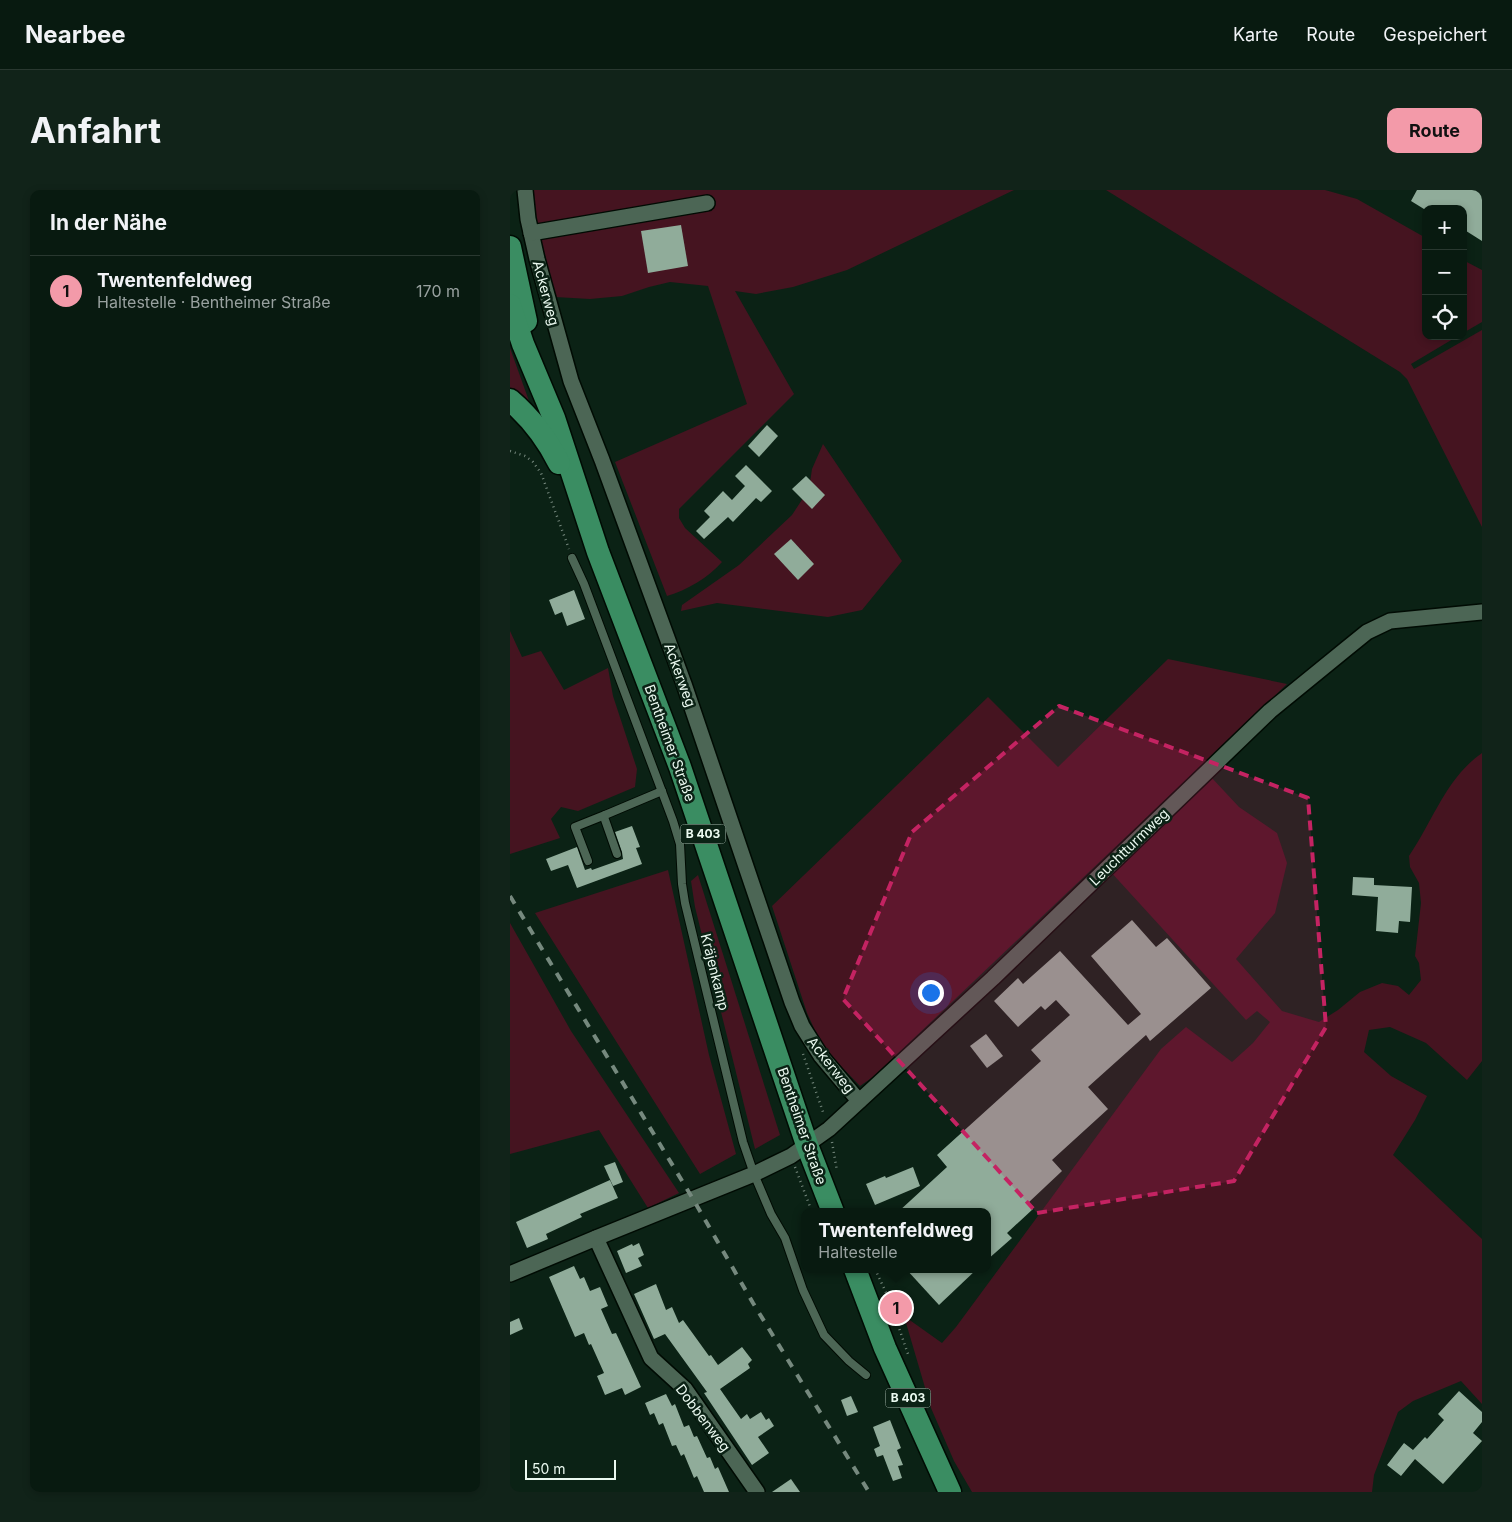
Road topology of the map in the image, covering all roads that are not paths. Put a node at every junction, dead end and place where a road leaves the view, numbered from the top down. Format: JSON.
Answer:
{"nodes":[{"id":1,"x":525,"y":190,"type":"edge"},
{"id":2,"x":707,"y":203,"type":"dead end"},
{"id":3,"x":531,"y":234,"type":"junction"},
{"id":4,"x":510,"y":247,"type":"edge"},
{"id":5,"x":510,"y":305,"type":"edge"},
{"id":6,"x":510,"y":400,"type":"edge"},
{"id":7,"x":554,"y":418,"type":"junction"},
{"id":8,"x":591,"y":530,"type":"junction"},
{"id":9,"x":572,"y":558,"type":"road end"},
{"id":10,"x":1482,"y":612,"type":"edge"},
{"id":11,"x":662,"y":791,"type":"junction"},
{"id":12,"x":605,"y":814,"type":"junction"},
{"id":13,"x":617,"y":854,"type":"dead end"},
{"id":14,"x":588,"y":860,"type":"dead end"},
{"id":15,"x":859,"y":1101,"type":"junction"},
{"id":16,"x":799,"y":1151,"type":"junction"},
{"id":17,"x":754,"y":1174,"type":"junction"},
{"id":18,"x":831,"y":1208,"type":"edge"},
{"id":19,"x":596,"y":1238,"type":"junction"},
{"id":20,"x":857,"y":1273,"type":"edge"},
{"id":21,"x":510,"y":1274,"type":"edge"},
{"id":22,"x":866,"y":1375,"type":"dead end"},
{"id":23,"x":758,"y":1492,"type":"edge"},
{"id":24,"x":950,"y":1492,"type":"edge"}],
"edges":[{"from":1,"to":3,"type":"street","name":"Ackerweg"},
{"from":2,"to":3,"type":"street"},
{"from":3,"to":15,"type":"street","name":"Ackerweg"},
{"from":4,"to":7,"type":"main road"},
{"from":5,"to":7,"type":"main road","name":"Bentheimer Straße","number":"B 403"},
{"from":6,"to":8,"type":"main road"},
{"from":7,"to":8,"type":"main road","name":"Bentheimer Straße","number":"B 403"},
{"from":8,"to":16,"type":"main road","name":"Bentheimer Straße","number":"B 403"},
{"from":9,"to":11,"type":"lane","name":"Kräjenkamp"},
{"from":10,"to":15,"type":"street","name":"Leuchtturmweg"},
{"from":11,"to":12,"type":"lane"},
{"from":11,"to":17,"type":"lane","name":"Kräjenkamp"},
{"from":12,"to":13,"type":"lane"},
{"from":12,"to":14,"type":"lane"},
{"from":15,"to":16,"type":"street","name":"Leuchtturmweg"},
{"from":16,"to":17,"type":"street","name":"Leuchtturmweg"},
{"from":16,"to":18,"type":"main road","name":"Bentheimer Straße","number":"B 403"},
{"from":17,"to":19,"type":"street","name":"Leuchtturmweg"},
{"from":17,"to":22,"type":"lane","name":"Kräjenkamp"},
{"from":19,"to":21,"type":"street","name":"Leuchtturmweg"},
{"from":19,"to":23,"type":"street","name":"Dobbenweg"},
{"from":20,"to":24,"type":"main road","number":"B 403"}]}
